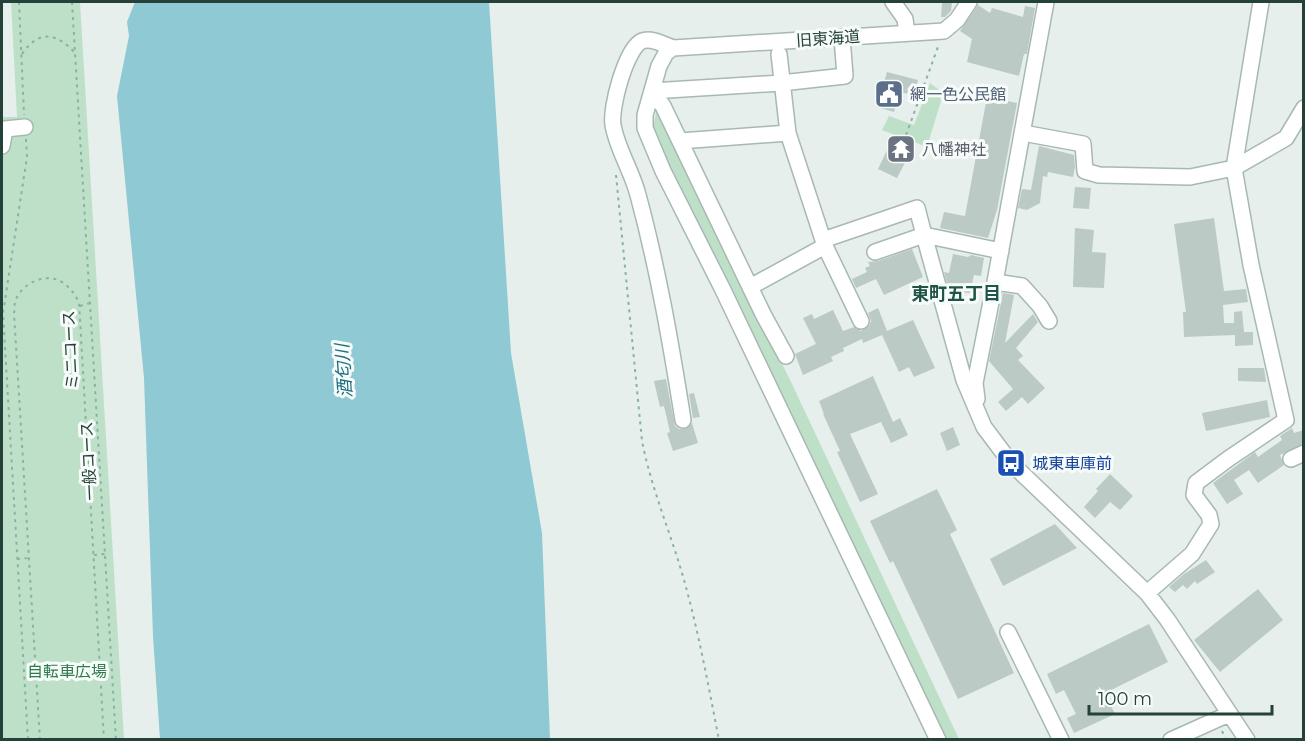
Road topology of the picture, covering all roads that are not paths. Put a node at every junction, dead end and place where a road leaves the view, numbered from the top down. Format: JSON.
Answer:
{"nodes":[{"id":1,"x":893,"y":2,"type":"edge"},
{"id":2,"x":969,"y":2,"type":"edge"},
{"id":3,"x":1046,"y":2,"type":"edge"},
{"id":4,"x":1261,"y":2,"type":"edge"},
{"id":5,"x":907,"y":33,"type":"junction"},
{"id":6,"x":842,"y":37,"type":"junction"},
{"id":7,"x":673,"y":48,"type":"junction"},
{"id":8,"x":779,"y":54,"type":"dead end"},
{"id":9,"x":782,"y":84,"type":"junction"},
{"id":10,"x":652,"y":91,"type":"junction"},
{"id":11,"x":1304,"y":108,"type":"edge"},
{"id":12,"x":25,"y":127,"type":"road end"},
{"id":13,"x":788,"y":133,"type":"junction"},
{"id":14,"x":1023,"y":133,"type":"junction"},
{"id":15,"x":680,"y":141,"type":"junction"},
{"id":16,"x":2,"y":146,"type":"edge"},
{"id":17,"x":1234,"y":168,"type":"junction"},
{"id":18,"x":924,"y":235,"type":"junction"},
{"id":19,"x":824,"y":243,"type":"junction"},
{"id":20,"x":1001,"y":251,"type":"junction"},
{"id":21,"x":875,"y":252,"type":"dead end"},
{"id":22,"x":996,"y":282,"type":"junction"},
{"id":23,"x":750,"y":287,"type":"junction"},
{"id":24,"x":861,"y":321,"type":"dead end"},
{"id":25,"x":1049,"y":321,"type":"dead end"},
{"id":26,"x":786,"y":356,"type":"dead end"},
{"id":27,"x":977,"y":408,"type":"junction"},
{"id":28,"x":683,"y":420,"type":"dead end"},
{"id":29,"x":1147,"y":593,"type":"junction"},
{"id":30,"x":1008,"y":632,"type":"dead end"},
{"id":31,"x":1229,"y":714,"type":"junction"},
{"id":32,"x":939,"y":740,"type":"edge"},
{"id":33,"x":1061,"y":740,"type":"edge"},
{"id":34,"x":1171,"y":740,"type":"edge"},
{"id":35,"x":1247,"y":740,"type":"edge"}],
"edges":[{"from":1,"to":5,"type":"street"},
{"from":2,"to":5,"type":"street","name":"旧東海道"},
{"from":3,"to":14,"type":"street"},
{"from":4,"to":17,"type":"street"},
{"from":5,"to":6,"type":"street","name":"旧東海道"},
{"from":6,"to":7,"type":"street","name":"旧東海道"},
{"from":6,"to":9,"type":"street"},
{"from":7,"to":10,"type":"street"},
{"from":7,"to":28,"type":"street","name":"旧東海道"},
{"from":8,"to":9,"type":"street"},
{"from":9,"to":10,"type":"street"},
{"from":9,"to":13,"type":"street"},
{"from":10,"to":15,"type":"street"},
{"from":10,"to":32,"type":"street"},
{"from":11,"to":17,"type":"street"},
{"from":12,"to":16,"type":"street"},
{"from":13,"to":15,"type":"street"},
{"from":13,"to":19,"type":"street"},
{"from":14,"to":17,"type":"street"},
{"from":14,"to":20,"type":"street"},
{"from":15,"to":23,"type":"street"},
{"from":17,"to":29,"type":"street"},
{"from":18,"to":19,"type":"street"},
{"from":18,"to":20,"type":"street"},
{"from":18,"to":21,"type":"street"},
{"from":18,"to":27,"type":"street"},
{"from":19,"to":23,"type":"street"},
{"from":19,"to":24,"type":"street"},
{"from":20,"to":22,"type":"street"},
{"from":22,"to":25,"type":"street"},
{"from":22,"to":27,"type":"street"},
{"from":23,"to":26,"type":"street"},
{"from":27,"to":29,"type":"street"},
{"from":29,"to":31,"type":"street"},
{"from":30,"to":33,"type":"street"},
{"from":31,"to":34,"type":"street"},
{"from":31,"to":35,"type":"street"}]}
